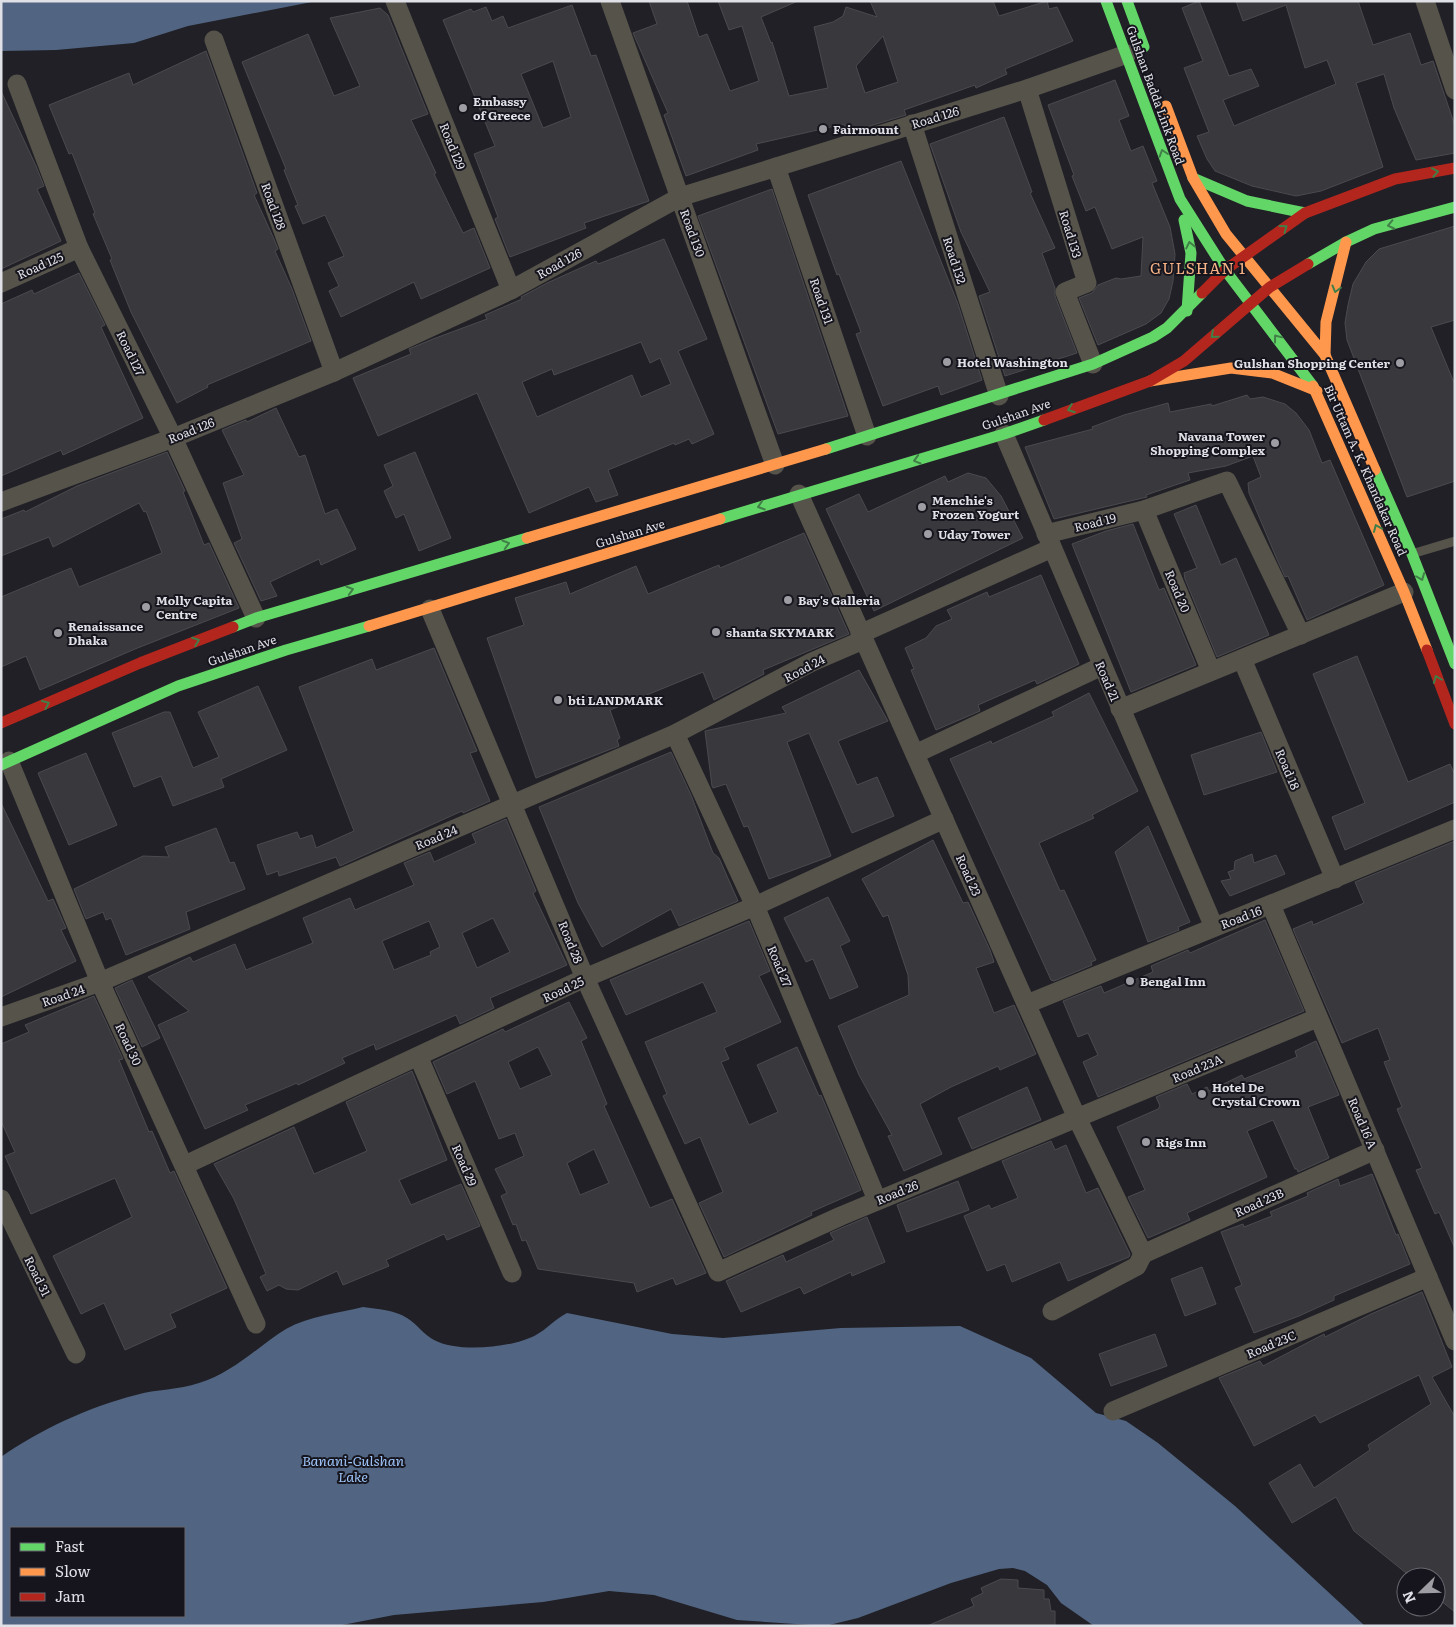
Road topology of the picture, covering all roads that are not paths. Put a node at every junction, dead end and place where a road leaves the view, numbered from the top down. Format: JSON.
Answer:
{"nodes":[{"id":1,"x":395,"y":1,"type":"edge"},
{"id":2,"x":610,"y":1,"type":"edge"},
{"id":3,"x":1106,"y":1,"type":"edge"},
{"id":4,"x":1128,"y":1,"type":"edge"},
{"id":5,"x":1425,"y":1,"type":"edge"},
{"id":6,"x":214,"y":40,"type":"dead end"},
{"id":7,"x":1127,"y":54,"type":"junction"},
{"id":8,"x":1148,"y":58,"type":"dead end"},
{"id":9,"x":17,"y":84,"type":"dead end"},
{"id":10,"x":1027,"y":89,"type":"junction"},
{"id":11,"x":1455,"y":90,"type":"edge"},
{"id":12,"x":1162,"y":95,"type":"dead end"},
{"id":13,"x":912,"y":124,"type":"junction"},
{"id":14,"x":776,"y":167,"type":"junction"},
{"id":15,"x":1455,"y":168,"type":"edge"},
{"id":16,"x":1193,"y":178,"type":"junction"},
{"id":17,"x":680,"y":197,"type":"junction"},
{"id":18,"x":1180,"y":199,"type":"junction"},
{"id":19,"x":1455,"y":207,"type":"edge"},
{"id":20,"x":1305,"y":212,"type":"junction"},
{"id":21,"x":1346,"y":242,"type":"junction"},
{"id":22,"x":78,"y":248,"type":"junction"},
{"id":23,"x":1244,"y":256,"type":"junction"},
{"id":24,"x":1225,"y":270,"type":"junction"},
{"id":25,"x":1,"y":283,"type":"edge"},
{"id":26,"x":1270,"y":287,"type":"junction"},
{"id":27,"x":511,"y":290,"type":"junction"},
{"id":28,"x":1250,"y":303,"type":"junction"},
{"id":29,"x":1186,"y":311,"type":"junction"},
{"id":30,"x":1325,"y":356,"type":"junction"},
{"id":31,"x":1093,"y":364,"type":"junction"},
{"id":32,"x":334,"y":372,"type":"junction"},
{"id":33,"x":1150,"y":381,"type":"junction"},
{"id":34,"x":1317,"y":390,"type":"junction"},
{"id":35,"x":999,"y":396,"type":"junction"},
{"id":36,"x":1004,"y":434,"type":"junction"},
{"id":37,"x":867,"y":436,"type":"junction"},
{"id":38,"x":172,"y":438,"type":"junction"},
{"id":39,"x":775,"y":465,"type":"junction"},
{"id":40,"x":799,"y":494,"type":"junction"},
{"id":41,"x":1,"y":502,"type":"edge"},
{"id":42,"x":1144,"y":510,"type":"junction"},
{"id":43,"x":1049,"y":541,"type":"junction"},
{"id":44,"x":1455,"y":541,"type":"edge"},
{"id":45,"x":1412,"y":554,"type":"junction"},
{"id":46,"x":1404,"y":592,"type":"junction"},
{"id":47,"x":430,"y":609,"type":"junction"},
{"id":48,"x":256,"y":618,"type":"junction"},
{"id":49,"x":1301,"y":635,"type":"junction"},
{"id":50,"x":862,"y":637,"type":"junction"},
{"id":51,"x":1242,"y":660,"type":"junction"},
{"id":52,"x":1455,"y":664,"type":"edge"},
{"id":53,"x":1102,"y":666,"type":"junction"},
{"id":54,"x":1211,"y":671,"type":"junction"},
{"id":55,"x":1120,"y":709,"type":"junction"},
{"id":56,"x":1,"y":723,"type":"edge"},
{"id":57,"x":1455,"y":724,"type":"edge"},
{"id":58,"x":675,"y":734,"type":"junction"},
{"id":59,"x":915,"y":754,"type":"junction"},
{"id":60,"x":5,"y":763,"type":"edge"},
{"id":61,"x":513,"y":803,"type":"junction"},
{"id":62,"x":944,"y":819,"type":"junction"},
{"id":63,"x":1455,"y":829,"type":"edge"},
{"id":64,"x":1335,"y":879,"type":"junction"},
{"id":65,"x":1271,"y":905,"type":"junction"},
{"id":66,"x":755,"y":906,"type":"junction"},
{"id":67,"x":1214,"y":927,"type":"junction"},
{"id":68,"x":585,"y":978,"type":"junction"},
{"id":69,"x":100,"y":982,"type":"junction"},
{"id":70,"x":1027,"y":1004,"type":"junction"},
{"id":71,"x":1,"y":1017,"type":"edge"},
{"id":72,"x":1318,"y":1018,"type":"junction"},
{"id":73,"x":418,"y":1058,"type":"junction"},
{"id":74,"x":1077,"y":1118,"type":"junction"},
{"id":75,"x":1375,"y":1150,"type":"junction"},
{"id":76,"x":185,"y":1166,"type":"junction"},
{"id":77,"x":1,"y":1198,"type":"edge"},
{"id":78,"x":877,"y":1200,"type":"junction"},
{"id":79,"x":1142,"y":1254,"type":"junction"},
{"id":80,"x":718,"y":1272,"type":"joint"},
{"id":81,"x":512,"y":1273,"type":"dead end"},
{"id":82,"x":1428,"y":1277,"type":"junction"},
{"id":83,"x":1052,"y":1311,"type":"dead end"},
{"id":84,"x":256,"y":1324,"type":"dead end"},
{"id":85,"x":1455,"y":1341,"type":"edge"},
{"id":86,"x":76,"y":1354,"type":"dead end"},
{"id":87,"x":1113,"y":1410,"type":"dead end"}],
"edges":[{"from":1,"to":27,"type":"street","name":"Road 129"},
{"from":2,"to":17,"type":"street","name":"Road 130"},
{"from":3,"to":7,"type":"main road","name":"Gulshan Badda Link Road"},
{"from":4,"to":8,"type":"main road","name":"Gulshan Badda Link Road"},
{"from":5,"to":11,"type":"street"},
{"from":6,"to":32,"type":"street","name":"Road 128"},
{"from":7,"to":10,"type":"street","name":"Road 126"},
{"from":18,"to":7,"type":"main road","name":"Gulshan Badda Link Road","one_way":true},
{"from":9,"to":22,"type":"street","name":"Road 127"},
{"from":10,"to":13,"type":"street","name":"Road 126"},
{"from":10,"to":31,"type":"street","name":"Road 133"},
{"from":12,"to":16,"type":"main road","name":"Gulshan Badda Link Road"},
{"from":13,"to":14,"type":"street","name":"Road 126"},
{"from":13,"to":35,"type":"street","name":"Road 132"},
{"from":14,"to":17,"type":"street","name":"Road 126"},
{"from":14,"to":37,"type":"street","name":"Road 131"},
{"from":20,"to":15,"type":"main road","one_way":true},
{"from":16,"to":20,"type":"main road"},
{"from":16,"to":23,"type":"main road","name":"Bir Uttam A. K. Khandakar Road"},
{"from":17,"to":27,"type":"street","name":"Road 126"},
{"from":17,"to":39,"type":"street","name":"Road 130"},
{"from":18,"to":24,"type":"main road","name":"Bir Uttam A. K. Khandakar Road"},
{"from":29,"to":18,"type":"main road","one_way":true},
{"from":19,"to":21,"type":"main road","name":"Gulshan Ave","one_way":true},
{"from":23,"to":20,"type":"main road","name":"Gulshan Ave","one_way":true},
{"from":21,"to":26,"type":"main road","name":"Gulshan Ave"},
{"from":21,"to":30,"type":"main road","one_way":true},
{"from":22,"to":25,"type":"street","name":"Road 125"},
{"from":22,"to":38,"type":"street","name":"Road 127"},
{"from":23,"to":24,"type":"main road","name":"Gulshan Ave"},
{"from":23,"to":26,"type":"main road","name":"Bir Uttam A. K. Khandakar Road"},
{"from":24,"to":28,"type":"main road","name":"Bir Uttam A. K. Khandakar Road"},
{"from":24,"to":29,"type":"main road","name":"Gulshan Ave"},
{"from":26,"to":28,"type":"main road","name":"Gulshan Ave"},
{"from":26,"to":30,"type":"main road","name":"Bir Uttam A. K. Khandakar Road"},
{"from":27,"to":32,"type":"street","name":"Road 126"},
{"from":28,"to":33,"type":"main road","name":"Gulshan Ave","one_way":true},
{"from":34,"to":28,"type":"main road","name":"Bir Uttam A. K. Khandakar Road","one_way":true},
{"from":29,"to":31,"type":"main road","name":"Gulshan Ave"},
{"from":30,"to":45,"type":"main road","name":"Bir Uttam A. K. Khandakar Road"},
{"from":31,"to":35,"type":"main road","name":"Gulshan Ave"},
{"from":32,"to":38,"type":"street","name":"Road 126"},
{"from":33,"to":34,"type":"main road"},
{"from":33,"to":36,"type":"main road","name":"Gulshan Ave","one_way":true},
{"from":46,"to":34,"type":"main road","name":"Bir Uttam A. K. Khandakar Road","one_way":true},
{"from":35,"to":37,"type":"main road","name":"Gulshan Ave"},
{"from":36,"to":40,"type":"main road","name":"Gulshan Ave","one_way":true},
{"from":36,"to":43,"type":"street","name":"Road 21"},
{"from":37,"to":39,"type":"main road","name":"Gulshan Ave"},
{"from":38,"to":41,"type":"street","name":"Road 126"},
{"from":38,"to":48,"type":"street","name":"Road 127"},
{"from":48,"to":39,"type":"main road","name":"Gulshan Ave","one_way":true},
{"from":40,"to":47,"type":"main road","name":"Gulshan Ave","one_way":true},
{"from":40,"to":50,"type":"street","name":"Road 23"},
{"from":42,"to":43,"type":"street","name":"Road 19"},
{"from":42,"to":49,"type":"street","name":"Road 19"},
{"from":42,"to":54,"type":"street","name":"Road 20"},
{"from":43,"to":50,"type":"street","name":"Road 24"},
{"from":43,"to":53,"type":"street","name":"Road 21"},
{"from":44,"to":45,"type":"lane"},
{"from":45,"to":52,"type":"main road","name":"Bir Uttam A. K. Khandakar Road","one_way":true},
{"from":46,"to":49,"type":"street"},
{"from":57,"to":46,"type":"main road","name":"Bir Uttam A. K. Khandakar Road","one_way":true},
{"from":47,"to":60,"type":"main road","name":"Gulshan Ave"},
{"from":47,"to":61,"type":"street","name":"Road 28"},
{"from":56,"to":48,"type":"main road","name":"Gulshan Ave","one_way":true},
{"from":49,"to":51,"type":"street"},
{"from":50,"to":58,"type":"street","name":"Road 24"},
{"from":50,"to":59,"type":"street","name":"Road 23"},
{"from":51,"to":54,"type":"street"},
{"from":51,"to":64,"type":"street","name":"Road 18"},
{"from":53,"to":55,"type":"street","name":"Road 21"},
{"from":53,"to":59,"type":"street"},
{"from":54,"to":55,"type":"street"},
{"from":55,"to":67,"type":"street","name":"Road 21"},
{"from":58,"to":61,"type":"street","name":"Road 24"},
{"from":58,"to":66,"type":"street","name":"Road 27"},
{"from":59,"to":62,"type":"street","name":"Road 23"},
{"from":60,"to":69,"type":"street","name":"Road 30"},
{"from":61,"to":68,"type":"street","name":"Road 28"},
{"from":61,"to":69,"type":"street","name":"Road 24"},
{"from":62,"to":66,"type":"street","name":"Road 25"},
{"from":62,"to":70,"type":"street","name":"Road 23"},
{"from":63,"to":64,"type":"street","name":"Road 16"},
{"from":64,"to":65,"type":"street","name":"Road 16"},
{"from":65,"to":67,"type":"street","name":"Road 16"},
{"from":65,"to":72,"type":"street","name":"Road 16 A"},
{"from":66,"to":68,"type":"street","name":"Road 25"},
{"from":66,"to":78,"type":"street","name":"Road 27"},
{"from":67,"to":70,"type":"street","name":"Road 16"},
{"from":68,"to":73,"type":"street","name":"Road 25"},
{"from":68,"to":80,"type":"street","name":"Road 28"},
{"from":69,"to":71,"type":"street","name":"Road 24"},
{"from":69,"to":76,"type":"street","name":"Road 30"},
{"from":70,"to":74,"type":"street","name":"Road 23"},
{"from":72,"to":74,"type":"street","name":"Road 23A"},
{"from":72,"to":75,"type":"street","name":"Road 16 A"},
{"from":73,"to":76,"type":"street","name":"Road 25"},
{"from":73,"to":81,"type":"street","name":"Road 29"},
{"from":74,"to":78,"type":"street","name":"Road 26"},
{"from":74,"to":79,"type":"street","name":"Road 23"},
{"from":75,"to":79,"type":"street","name":"Road 23B"},
{"from":75,"to":82,"type":"street","name":"Road 16 A"},
{"from":76,"to":84,"type":"street","name":"Road 30"},
{"from":77,"to":86,"type":"street","name":"Road 31"},
{"from":78,"to":80,"type":"street","name":"Road 26"},
{"from":79,"to":83,"type":"street"},
{"from":82,"to":85,"type":"street","name":"Road 16 A"},
{"from":82,"to":87,"type":"street","name":"Road 23C"}]}
